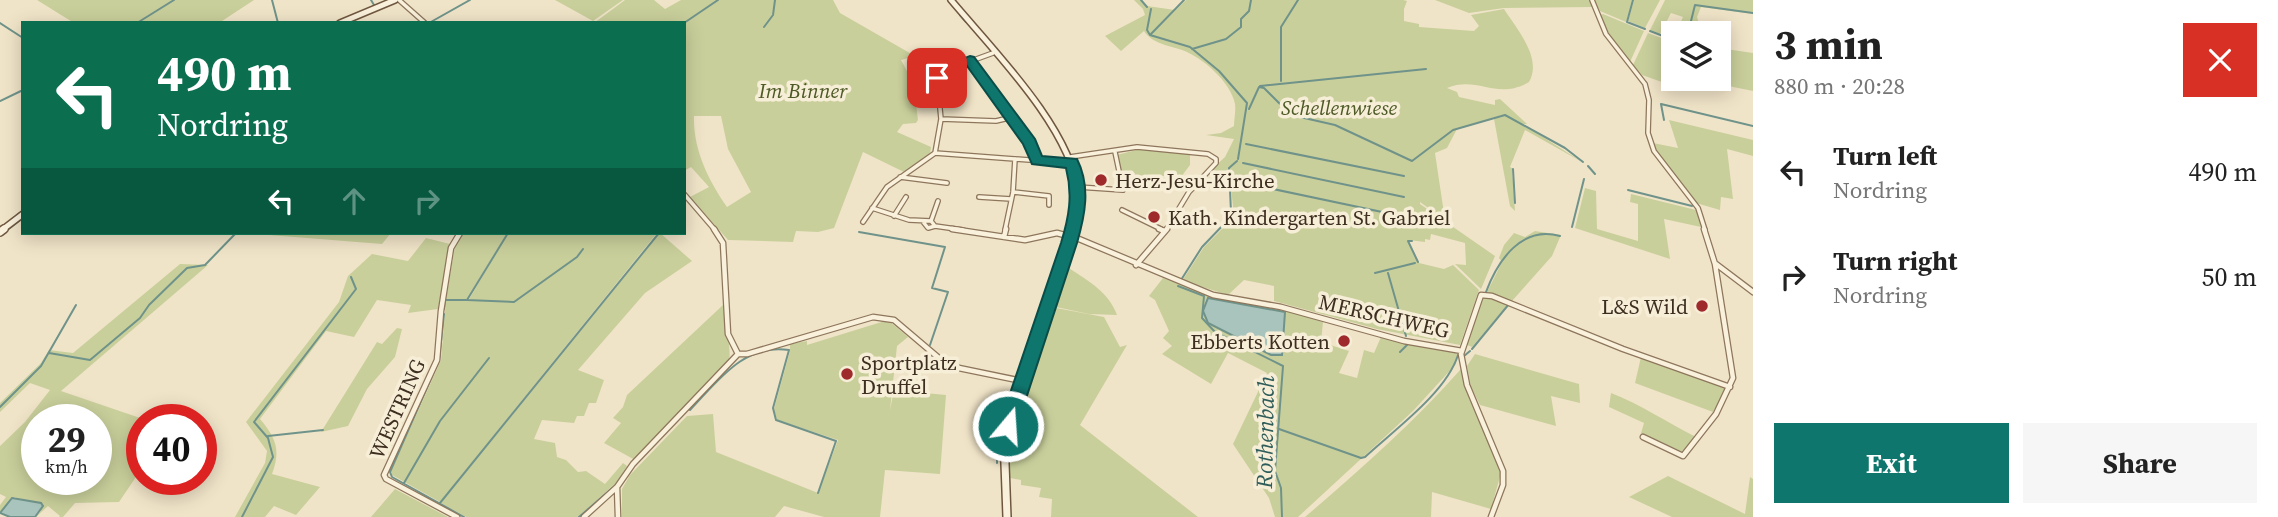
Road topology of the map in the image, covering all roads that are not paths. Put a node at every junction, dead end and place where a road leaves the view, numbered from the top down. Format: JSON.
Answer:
{"nodes":[{"id":1,"x":397,"y":0,"type":"edge"},
{"id":2,"x":951,"y":0,"type":"edge"},
{"id":3,"x":1592,"y":0,"type":"edge"},
{"id":4,"x":345,"y":21,"type":"edge"},
{"id":5,"x":423,"y":21,"type":"edge"},
{"id":6,"x":993,"y":53,"type":"junction"},
{"id":7,"x":970,"y":60,"type":"junction"},
{"id":8,"x":1013,"y":117,"type":"junction"},
{"id":9,"x":941,"y":119,"type":"junction"},
{"id":10,"x":1115,"y":152,"type":"junction"},
{"id":11,"x":935,"y":153,"type":"junction"},
{"id":12,"x":1015,"y":159,"type":"junction"},
{"id":13,"x":1071,"y":160,"type":"junction"},
{"id":14,"x":1037,"y":161,"type":"junction"},
{"id":15,"x":900,"y":177,"type":"junction"},
{"id":16,"x":947,"y":183,"type":"dead end"},
{"id":17,"x":1078,"y":187,"type":"junction"},
{"id":18,"x":1013,"y":192,"type":"junction"},
{"id":19,"x":686,"y":196,"type":"edge"},
{"id":20,"x":906,"y":197,"type":"dead end"},
{"id":21,"x":979,"y":197,"type":"dead end"},
{"id":22,"x":1011,"y":199,"type":"junction"},
{"id":23,"x":938,"y":201,"type":"dead end"},
{"id":24,"x":1049,"y":205,"type":"dead end"},
{"id":25,"x":872,"y":208,"type":"junction"},
{"id":26,"x":1122,"y":210,"type":"dead end"},
{"id":27,"x":21,"y":216,"type":"edge"},
{"id":28,"x":894,"y":216,"type":"junction"},
{"id":29,"x":863,"y":222,"type":"dead end"},
{"id":30,"x":933,"y":224,"type":"junction"},
{"id":31,"x":1164,"y":231,"type":"junction"},
{"id":32,"x":0,"y":232,"type":"edge"},
{"id":33,"x":459,"y":235,"type":"edge"},
{"id":34,"x":1003,"y":237,"type":"junction"},
{"id":35,"x":1071,"y":237,"type":"junction"},
{"id":36,"x":1715,"y":264,"type":"junction"},
{"id":37,"x":1136,"y":265,"type":"junction"},
{"id":38,"x":1753,"y":292,"type":"edge"},
{"id":39,"x":1462,"y":351,"type":"junction"},
{"id":40,"x":738,"y":354,"type":"junction"},
{"id":41,"x":1023,"y":381,"type":"junction"},
{"id":42,"x":1730,"y":387,"type":"junction"},
{"id":43,"x":1643,"y":437,"type":"dead end"},
{"id":44,"x":617,"y":486,"type":"junction"},
{"id":45,"x":608,"y":495,"type":"junction"},
{"id":46,"x":617,"y":497,"type":"junction"},
{"id":47,"x":457,"y":517,"type":"edge"},
{"id":48,"x":584,"y":517,"type":"edge"},
{"id":49,"x":618,"y":517,"type":"edge"},
{"id":50,"x":1007,"y":517,"type":"edge"},
{"id":51,"x":1492,"y":517,"type":"edge"}],
"edges":[{"from":1,"to":4,"type":"street"},
{"from":1,"to":5,"type":"street"},
{"from":2,"to":6,"type":"street"},
{"from":3,"to":36,"type":"street"},
{"from":6,"to":7,"type":"street"},
{"from":6,"to":13,"type":"street"},
{"from":7,"to":8,"type":"street"},
{"from":7,"to":9,"type":"street"},
{"from":8,"to":9,"type":"street"},
{"from":8,"to":14,"type":"street"},
{"from":9,"to":11,"type":"street"},
{"from":10,"to":13,"type":"street"},
{"from":10,"to":17,"type":"street"},
{"from":10,"to":31,"type":"street"},
{"from":11,"to":12,"type":"street"},
{"from":11,"to":15,"type":"street"},
{"from":12,"to":14,"type":"street"},
{"from":12,"to":18,"type":"street"},
{"from":13,"to":14,"type":"street"},
{"from":13,"to":17,"type":"street"},
{"from":15,"to":16,"type":"street"},
{"from":15,"to":25,"type":"street"},
{"from":17,"to":35,"type":"street"},
{"from":18,"to":22,"type":"street"},
{"from":18,"to":24,"type":"street"},
{"from":19,"to":40,"type":"street"},
{"from":20,"to":28,"type":"street"},
{"from":21,"to":22,"type":"street"},
{"from":22,"to":34,"type":"street"},
{"from":23,"to":30,"type":"street"},
{"from":25,"to":28,"type":"street"},
{"from":25,"to":29,"type":"street"},
{"from":26,"to":31,"type":"street"},
{"from":27,"to":32,"type":"street"},
{"from":28,"to":30,"type":"street"},
{"from":30,"to":34,"type":"street"},
{"from":31,"to":37,"type":"street"},
{"from":33,"to":47,"type":"street","name":"WESTRING"},
{"from":34,"to":35,"type":"street"},
{"from":35,"to":37,"type":"street","name":"MERSCHWEG"},
{"from":35,"to":41,"type":"street"},
{"from":36,"to":38,"type":"street"},
{"from":36,"to":42,"type":"street"},
{"from":37,"to":39,"type":"street","name":"MERSCHWEG"},
{"from":39,"to":42,"type":"street","name":"MERSCHWEG"},
{"from":39,"to":51,"type":"street"},
{"from":40,"to":41,"type":"street"},
{"from":40,"to":44,"type":"street"},
{"from":41,"to":50,"type":"street"},
{"from":42,"to":43,"type":"street"},
{"from":44,"to":45,"type":"street"},
{"from":44,"to":46,"type":"street"},
{"from":45,"to":46,"type":"street"},
{"from":45,"to":48,"type":"street"},
{"from":46,"to":49,"type":"street"}]}
